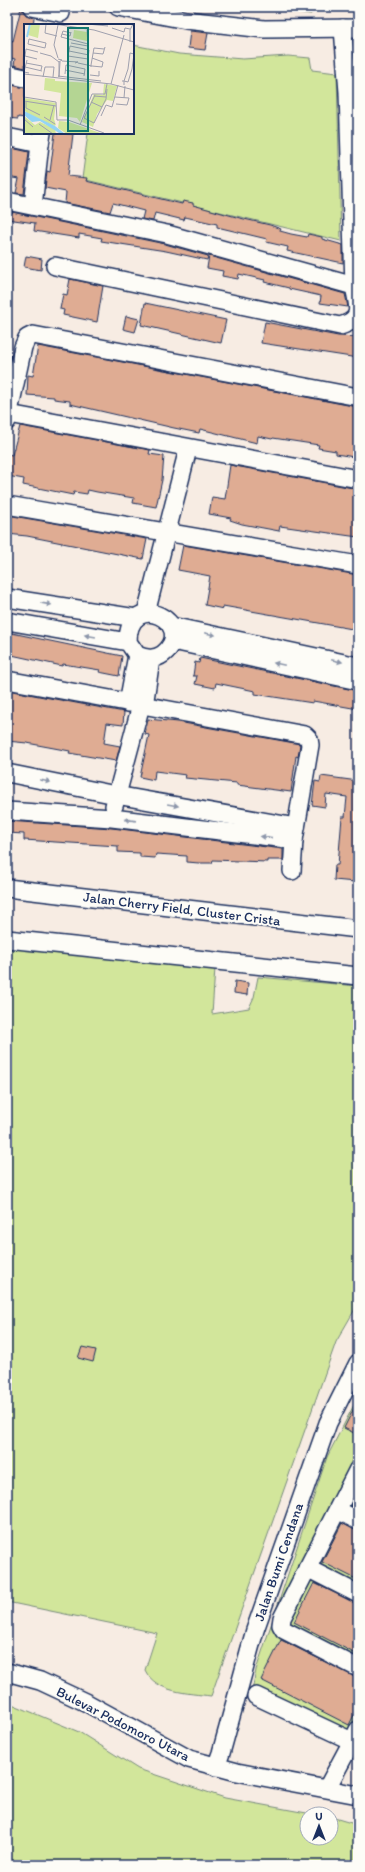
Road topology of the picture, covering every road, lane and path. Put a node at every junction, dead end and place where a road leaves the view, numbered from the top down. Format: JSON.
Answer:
{"nodes":[{"id":1,"x":32,"y":7,"type":"edge"},
{"id":2,"x":118,"y":7,"type":"edge"},
{"id":3,"x":61,"y":15,"type":"edge"},
{"id":4,"x":350,"y":28,"type":"edge"},
{"id":5,"x":7,"y":74,"type":"edge"},
{"id":6,"x":24,"y":78,"type":"edge"},
{"id":7,"x":7,"y":137,"type":"edge"},
{"id":8,"x":41,"y":139,"type":"edge"},
{"id":9,"x":7,"y":201,"type":"edge"},
{"id":10,"x":33,"y":206,"type":"junction"},
{"id":11,"x":55,"y":266,"type":"dead end"},
{"id":12,"x":354,"y":286,"type":"junction"},
{"id":13,"x":358,"y":397,"type":"edge"},
{"id":14,"x":8,"y":417,"type":"edge"},
{"id":15,"x":188,"y":449,"type":"junction"},
{"id":16,"x":358,"y":479,"type":"edge"},
{"id":17,"x":7,"y":505,"type":"edge"},
{"id":18,"x":167,"y":532,"type":"junction"},
{"id":19,"x":358,"y":565,"type":"edge"},
{"id":20,"x":7,"y":598,"type":"edge"},
{"id":21,"x":141,"y":616,"type":"junction"},
{"id":22,"x":7,"y":621,"type":"edge"},
{"id":23,"x":172,"y":634,"type":"junction"},
{"id":24,"x":139,"y":652,"type":"junction"},
{"id":25,"x":358,"y":666,"type":"edge"},
{"id":26,"x":7,"y":680,"type":"edge"},
{"id":27,"x":358,"y":681,"type":"edge"},
{"id":28,"x":138,"y":705,"type":"junction"},
{"id":29,"x":7,"y":773,"type":"edge"},
{"id":30,"x":116,"y":795,"type":"junction"},
{"id":31,"x":7,"y":811,"type":"edge"},
{"id":32,"x":112,"y":818,"type":"junction"},
{"id":33,"x":295,"y":833,"type":"junction"},
{"id":34,"x":292,"y":871,"type":"dead end"},
{"id":35,"x":7,"y":888,"type":"edge"},
{"id":36,"x":358,"y":928,"type":"edge"},
{"id":37,"x":7,"y":939,"type":"edge"},
{"id":38,"x":358,"y":976,"type":"edge"},
{"id":39,"x":358,"y":1363,"type":"edge"},
{"id":40,"x":358,"y":1469,"type":"edge"},
{"id":41,"x":338,"y":1510,"type":"junction"},
{"id":42,"x":358,"y":1520,"type":"edge"},
{"id":43,"x":307,"y":1568,"type":"junction"},
{"id":44,"x":358,"y":1594,"type":"edge"},
{"id":45,"x":358,"y":1668,"type":"edge"},
{"id":46,"x":7,"y":1672,"type":"edge"},
{"id":47,"x":256,"y":1696,"type":"dead end"},
{"id":48,"x":356,"y":1738,"type":"edge"},
{"id":49,"x":216,"y":1768,"type":"junction"},
{"id":50,"x":328,"y":1788,"type":"junction"},
{"id":51,"x":358,"y":1795,"type":"edge"}],
"edges":[{"from":1,"to":3,"type":"street"},
{"from":2,"to":4,"type":"street"},
{"from":4,"to":12,"type":"street"},
{"from":5,"to":6,"type":"street"},
{"from":7,"to":8,"type":"street"},
{"from":8,"to":10,"type":"street"},
{"from":9,"to":10,"type":"street"},
{"from":10,"to":12,"type":"street"},
{"from":11,"to":12,"type":"street"},
{"from":13,"to":14,"type":"street"},
{"from":14,"to":15,"type":"street"},
{"from":15,"to":16,"type":"street"},
{"from":15,"to":18,"type":"street"},
{"from":17,"to":18,"type":"street"},
{"from":18,"to":19,"type":"street"},
{"from":18,"to":21,"type":"street"},
{"from":20,"to":21,"type":"street","one_way":true},
{"from":21,"to":23,"type":"street"},
{"from":21,"to":24,"type":"street"},
{"from":24,"to":22,"type":"street","one_way":true},
{"from":23,"to":24,"type":"street"},
{"from":23,"to":25,"type":"street","one_way":true},
{"from":27,"to":23,"type":"street","one_way":true},
{"from":24,"to":28,"type":"street"},
{"from":26,"to":28,"type":"street"},
{"from":28,"to":30,"type":"street"},
{"from":28,"to":33,"type":"street"},
{"from":29,"to":30,"type":"street","one_way":true},
{"from":30,"to":32,"type":"street"},
{"from":30,"to":33,"type":"street","one_way":true},
{"from":31,"to":32,"type":"street"},
{"from":33,"to":32,"type":"street","one_way":true},
{"from":33,"to":34,"type":"street"},
{"from":35,"to":36,"type":"street","name":"Jalan Cherry Field, Cluster Crista"},
{"from":37,"to":38,"type":"street"},
{"from":39,"to":49,"type":"street","name":"Jalan Bumi Cendana"},
{"from":40,"to":41,"type":"street"},
{"from":41,"to":42,"type":"street"},
{"from":41,"to":43,"type":"street"},
{"from":43,"to":44,"type":"street"},
{"from":43,"to":45,"type":"street"},
{"from":46,"to":49,"type":"street","name":"Bulevar Podomoro Utara"},
{"from":47,"to":48,"type":"street"},
{"from":48,"to":50,"type":"street"},
{"from":49,"to":50,"type":"street","name":"Bulevar Podomoro Utara"},
{"from":50,"to":51,"type":"street","name":"Bulevar Podomoro Utara"}]}
